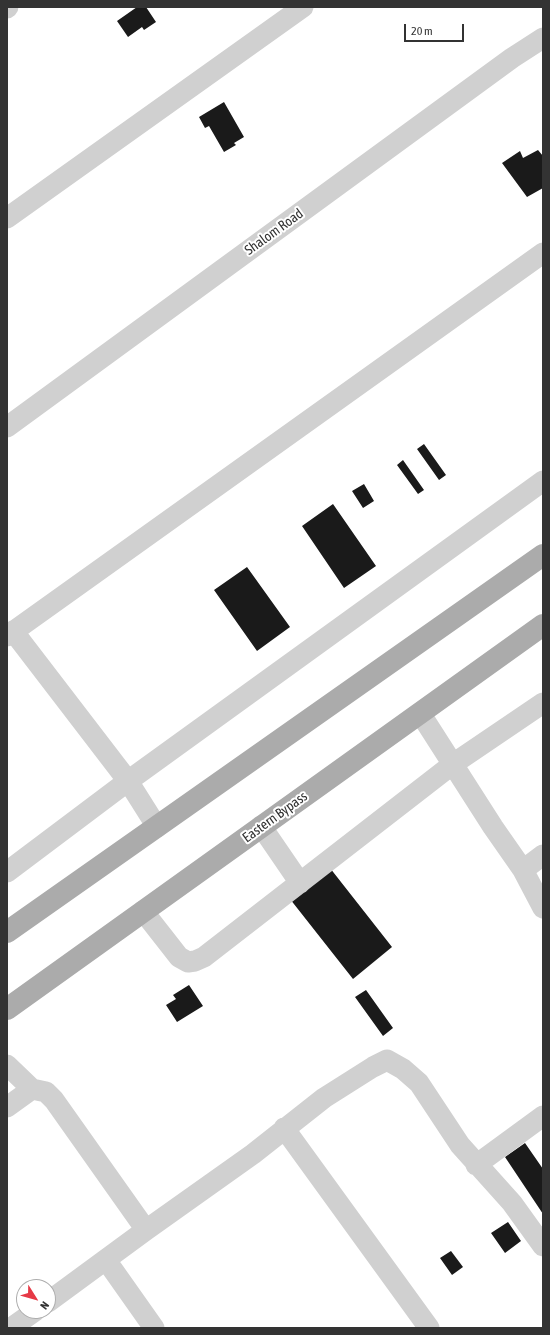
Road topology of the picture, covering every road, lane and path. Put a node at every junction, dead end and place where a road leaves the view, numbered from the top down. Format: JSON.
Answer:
{"nodes":[{"id":1,"x":303,"y":7,"type":"edge"},
{"id":2,"x":543,"y":38,"type":"edge"},
{"id":3,"x":7,"y":218,"type":"edge"},
{"id":4,"x":543,"y":253,"type":"edge"},
{"id":5,"x":7,"y":427,"type":"edge"},
{"id":6,"x":543,"y":481,"type":"edge"},
{"id":7,"x":543,"y":555,"type":"edge"},
{"id":8,"x":543,"y":625,"type":"edge"},
{"id":9,"x":10,"y":634,"type":"edge"},
{"id":10,"x":543,"y":703,"type":"edge"},
{"id":11,"x":420,"y":713,"type":"junction"},
{"id":12,"x":453,"y":764,"type":"junction"},
{"id":13,"x":128,"y":781,"type":"junction"},
{"id":14,"x":261,"y":826,"type":"junction"},
{"id":15,"x":157,"y":827,"type":"junction"},
{"id":16,"x":543,"y":855,"type":"edge"},
{"id":17,"x":523,"y":870,"type":"junction"},
{"id":18,"x":7,"y":872,"type":"edge"},
{"id":19,"x":300,"y":882,"type":"junction"},
{"id":20,"x":543,"y":908,"type":"edge"},
{"id":21,"x":143,"y":911,"type":"junction"},
{"id":22,"x":7,"y":932,"type":"edge"},
{"id":23,"x":7,"y":1008,"type":"edge"},
{"id":24,"x":7,"y":1066,"type":"edge"},
{"id":25,"x":32,"y":1089,"type":"junction"},
{"id":26,"x":7,"y":1107,"type":"edge"},
{"id":27,"x":543,"y":1116,"type":"edge"},
{"id":28,"x":284,"y":1128,"type":"junction"},
{"id":29,"x":476,"y":1165,"type":"junction"},
{"id":30,"x":146,"y":1230,"type":"junction"},
{"id":31,"x":543,"y":1246,"type":"edge"},
{"id":32,"x":106,"y":1260,"type":"junction"},
{"id":33,"x":56,"y":1296,"type":"edge"},
{"id":34,"x":24,"y":1319,"type":"edge"},
{"id":35,"x":11,"y":1328,"type":"edge"},
{"id":36,"x":154,"y":1328,"type":"edge"},
{"id":37,"x":429,"y":1328,"type":"edge"}],
"edges":[{"from":1,"to":3,"type":"street"},
{"from":2,"to":5,"type":"street","name":"Shalom Road"},
{"from":4,"to":9,"type":"street"},
{"from":6,"to":13,"type":"street"},
{"from":7,"to":15,"type":"main road"},
{"from":8,"to":11,"type":"main road","name":"Eastern Bypass"},
{"from":9,"to":13,"type":"street"},
{"from":10,"to":12,"type":"street"},
{"from":11,"to":12,"type":"street"},
{"from":11,"to":14,"type":"main road","name":"Eastern Bypass"},
{"from":12,"to":17,"type":"street"},
{"from":12,"to":19,"type":"street"},
{"from":13,"to":15,"type":"street"},
{"from":13,"to":18,"type":"street"},
{"from":14,"to":19,"type":"street"},
{"from":14,"to":21,"type":"main road","name":"Eastern Bypass"},
{"from":15,"to":22,"type":"main road"},
{"from":16,"to":17,"type":"street"},
{"from":17,"to":20,"type":"street"},
{"from":19,"to":21,"type":"street"},
{"from":21,"to":23,"type":"main road","name":"Eastern Bypass"},
{"from":24,"to":25,"type":"street"},
{"from":25,"to":26,"type":"street"},
{"from":25,"to":30,"type":"street"},
{"from":27,"to":29,"type":"street"},
{"from":28,"to":29,"type":"street"},
{"from":28,"to":30,"type":"street"},
{"from":28,"to":37,"type":"street"},
{"from":29,"to":31,"type":"street"},
{"from":30,"to":32,"type":"street"},
{"from":32,"to":33,"type":"street"},
{"from":32,"to":36,"type":"street"},
{"from":34,"to":35,"type":"street"}]}
